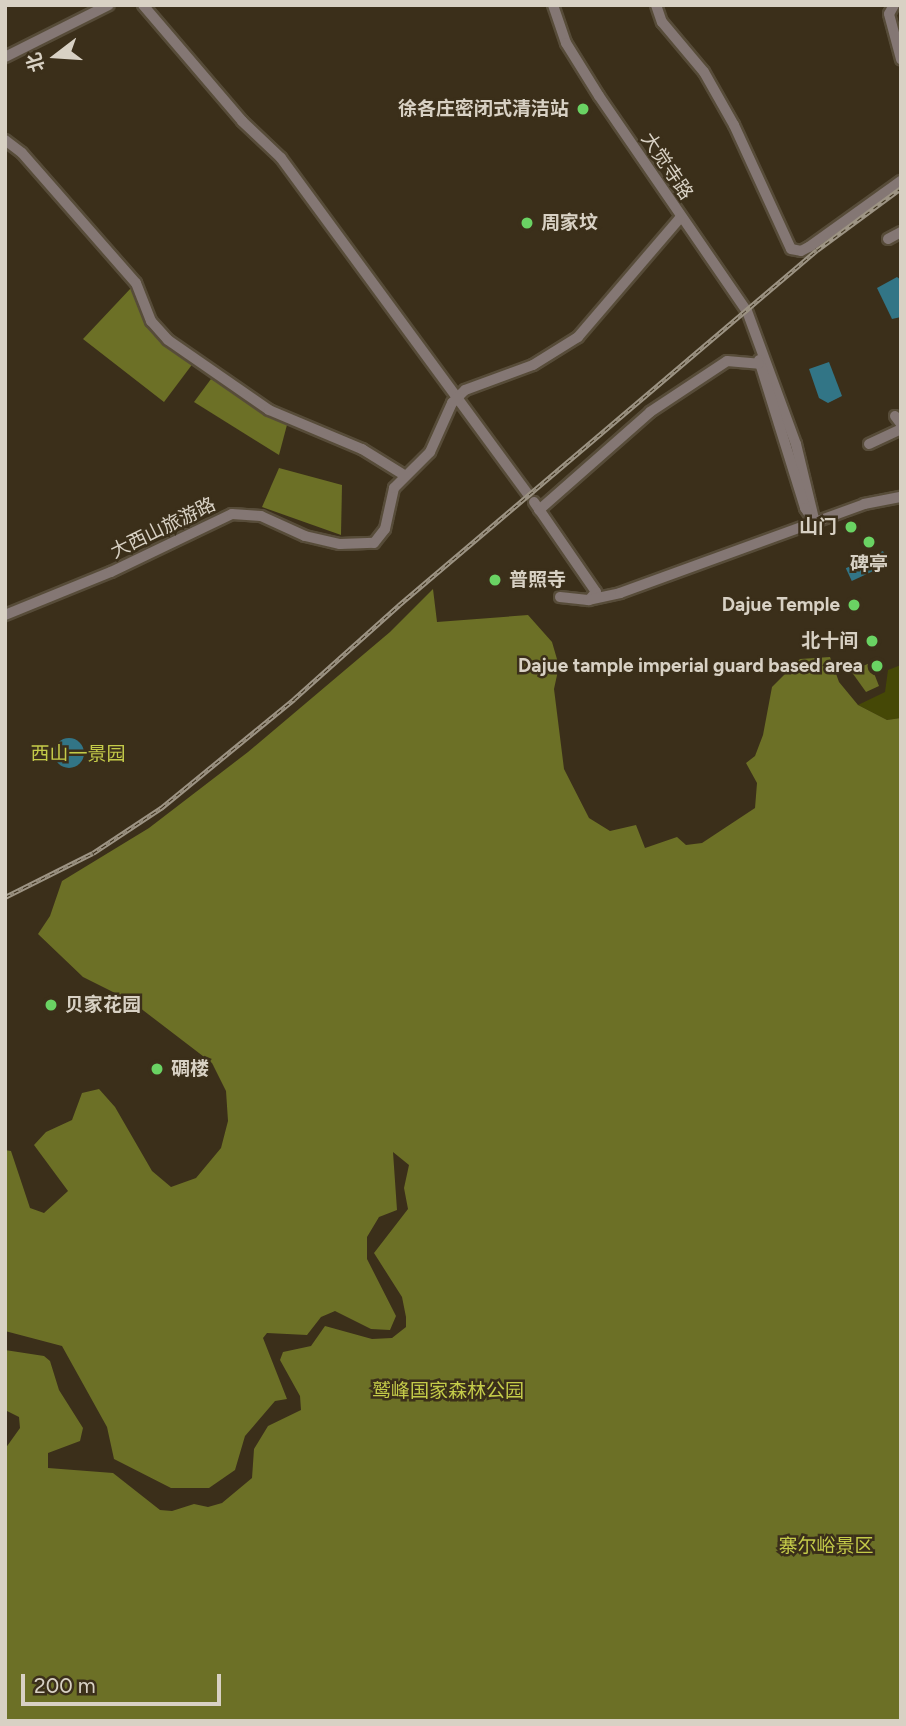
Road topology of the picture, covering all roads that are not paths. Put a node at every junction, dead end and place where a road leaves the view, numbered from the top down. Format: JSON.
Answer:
{"nodes":[{"id":1,"x":109,"y":5,"type":"edge"},
{"id":2,"x":143,"y":5,"type":"edge"},
{"id":3,"x":553,"y":5,"type":"edge"},
{"id":4,"x":656,"y":5,"type":"edge"},
{"id":5,"x":894,"y":5,"type":"edge"},
{"id":6,"x":5,"y":57,"type":"edge"},
{"id":7,"x":901,"y":59,"type":"edge"},
{"id":8,"x":5,"y":140,"type":"edge"},
{"id":9,"x":901,"y":181,"type":"edge"},
{"id":10,"x":681,"y":217,"type":"junction"},
{"id":11,"x":901,"y":232,"type":"edge"},
{"id":12,"x":888,"y":239,"type":"dead end"},
{"id":13,"x":758,"y":342,"type":"junction"},
{"id":14,"x":759,"y":364,"type":"junction"},
{"id":15,"x":456,"y":398,"type":"junction"},
{"id":16,"x":899,"y":423,"type":"edge"},
{"id":17,"x":869,"y":444,"type":"dead end"},
{"id":18,"x":404,"y":475,"type":"junction"},
{"id":19,"x":527,"y":493,"type":"dead end"},
{"id":20,"x":901,"y":497,"type":"edge"},
{"id":21,"x":815,"y":523,"type":"junction"},
{"id":22,"x":560,"y":597,"type":"dead end"},
{"id":23,"x":588,"y":600,"type":"junction"},
{"id":24,"x":5,"y":615,"type":"edge"}],
"edges":[{"from":1,"to":6,"type":"street"},
{"from":2,"to":15,"type":"street"},
{"from":3,"to":10,"type":"street","name":"大觉寺路"},
{"from":4,"to":9,"type":"street"},
{"from":5,"to":7,"type":"street"},
{"from":8,"to":18,"type":"street"},
{"from":10,"to":13,"type":"street","name":"大觉寺路"},
{"from":10,"to":15,"type":"street"},
{"from":11,"to":12,"type":"street"},
{"from":13,"to":14,"type":"street","name":"大觉寺路"},
{"from":13,"to":21,"type":"street","name":"大觉寺路"},
{"from":14,"to":21,"type":"street","name":"大觉寺路"},
{"from":14,"to":23,"type":"street"},
{"from":15,"to":18,"type":"street","name":"大西山旅游路"},
{"from":15,"to":19,"type":"street"},
{"from":16,"to":17,"type":"street"},
{"from":18,"to":24,"type":"street","name":"大西山旅游路"},
{"from":20,"to":21,"type":"street"},
{"from":21,"to":23,"type":"street"},
{"from":22,"to":23,"type":"street"}]}
